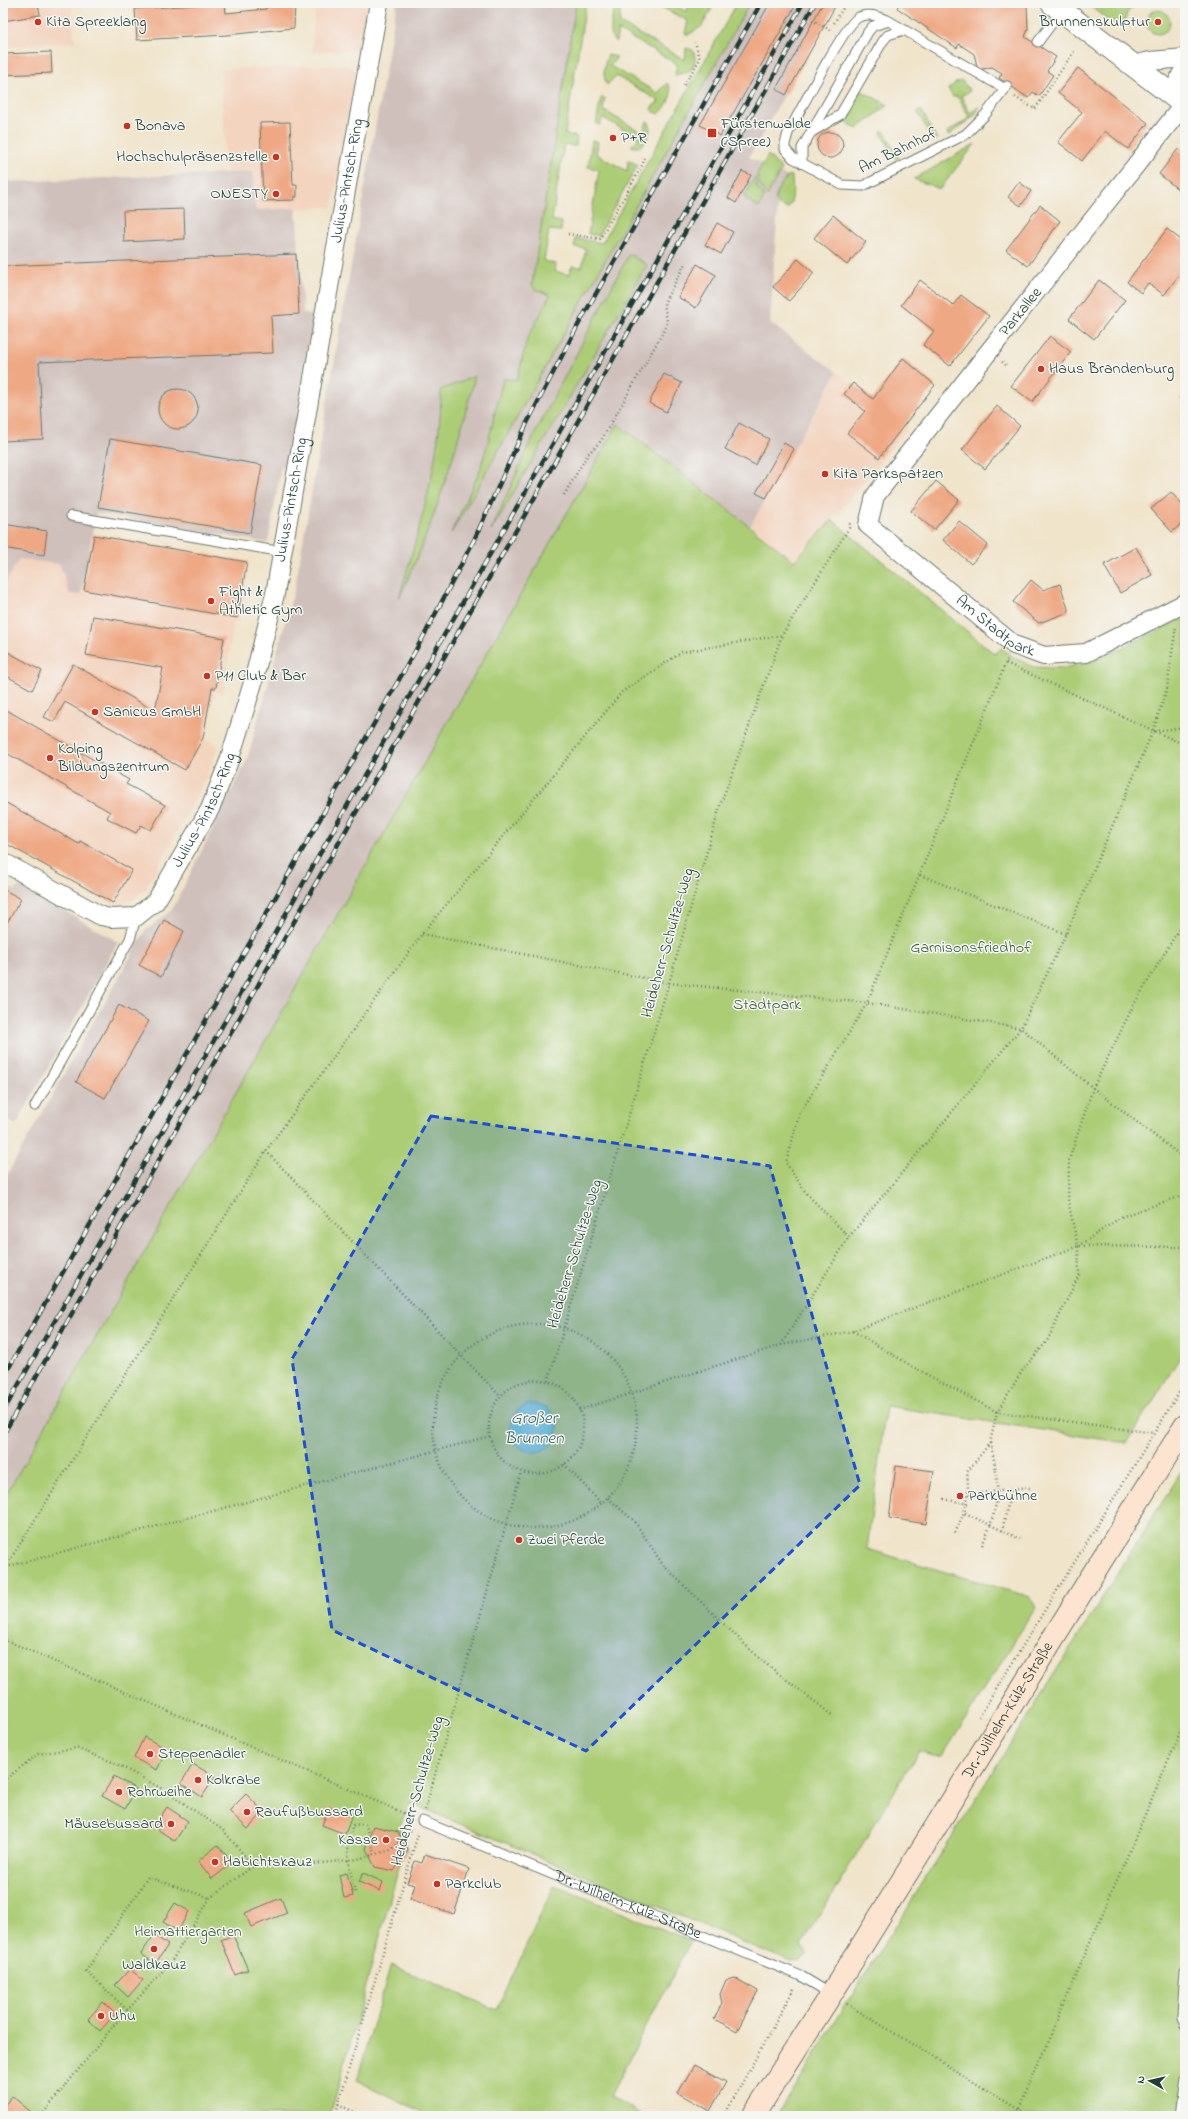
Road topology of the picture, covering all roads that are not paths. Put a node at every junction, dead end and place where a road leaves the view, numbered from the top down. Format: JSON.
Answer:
{"nodes":[{"id":1,"x":379,"y":3,"type":"edge"},
{"id":2,"x":1057,"y":6,"type":"edge"},
{"id":3,"x":889,"y":21,"type":"junction"},
{"id":4,"x":904,"y":30,"type":"junction"},
{"id":5,"x":1038,"y":42,"type":"dead end"},
{"id":6,"x":1185,"y":58,"type":"edge"},
{"id":7,"x":1134,"y":65,"type":"junction"},
{"id":8,"x":1185,"y":67,"type":"edge"},
{"id":9,"x":1182,"y":102,"type":"edge"},
{"id":10,"x":811,"y":133,"type":"junction"},
{"id":11,"x":802,"y":163,"type":"junction"},
{"id":12,"x":71,"y":516,"type":"dead end"},
{"id":13,"x":868,"y":525,"type":"joint"},
{"id":14,"x":283,"y":552,"type":"junction"},
{"id":15,"x":1181,"y":605,"type":"edge"},
{"id":16,"x":3,"y":862,"type":"edge"},
{"id":17,"x":136,"y":917,"type":"junction"},
{"id":18,"x":35,"y":1106,"type":"dead end"},
{"id":19,"x":1185,"y":1426,"type":"edge"},
{"id":20,"x":422,"y":1821,"type":"road end"},
{"id":21,"x":1185,"y":1971,"type":"edge"},
{"id":22,"x":831,"y":1994,"type":"junction"},
{"id":23,"x":1185,"y":2024,"type":"edge"},
{"id":24,"x":1185,"y":2078,"type":"edge"},
{"id":25,"x":753,"y":2116,"type":"edge"},
{"id":26,"x":1180,"y":2116,"type":"edge"}],
"edges":[{"from":1,"to":14,"type":"street","name":"Julius-Pintsch-Ring"},
{"from":2,"to":5,"type":"lane"},
{"from":2,"to":7,"type":"street"},
{"from":3,"to":4,"type":"lane"},
{"from":3,"to":10,"type":"lane"},
{"from":3,"to":11,"type":"lane","name":"Am Bahnhof"},
{"from":4,"to":10,"type":"lane"},
{"from":4,"to":11,"type":"lane","name":"Am Bahnhof"},
{"from":6,"to":7,"type":"street"},
{"from":7,"to":9,"type":"street"},
{"from":8,"to":9,"type":"street"},
{"from":9,"to":13,"type":"street","name":"Parkallee"},
{"from":10,"to":11,"type":"lane"},
{"from":12,"to":14,"type":"lane"},
{"from":13,"to":15,"type":"street","name":"Am Stadtpark"},
{"from":14,"to":17,"type":"street","name":"Julius-Pintsch-Ring"},
{"from":16,"to":17,"type":"street"},
{"from":17,"to":18,"type":"lane"},
{"from":19,"to":22,"type":"main road","name":"Dr.-Wilhelm-Külz-Straße"},
{"from":20,"to":22,"type":"lane","name":"Dr.-Wilhelm-Külz-Straße"},
{"from":21,"to":23,"type":"lane"},
{"from":22,"to":25,"type":"main road","name":"Dr.-Wilhelm-Külz-Straße"},
{"from":24,"to":26,"type":"lane"}]}
